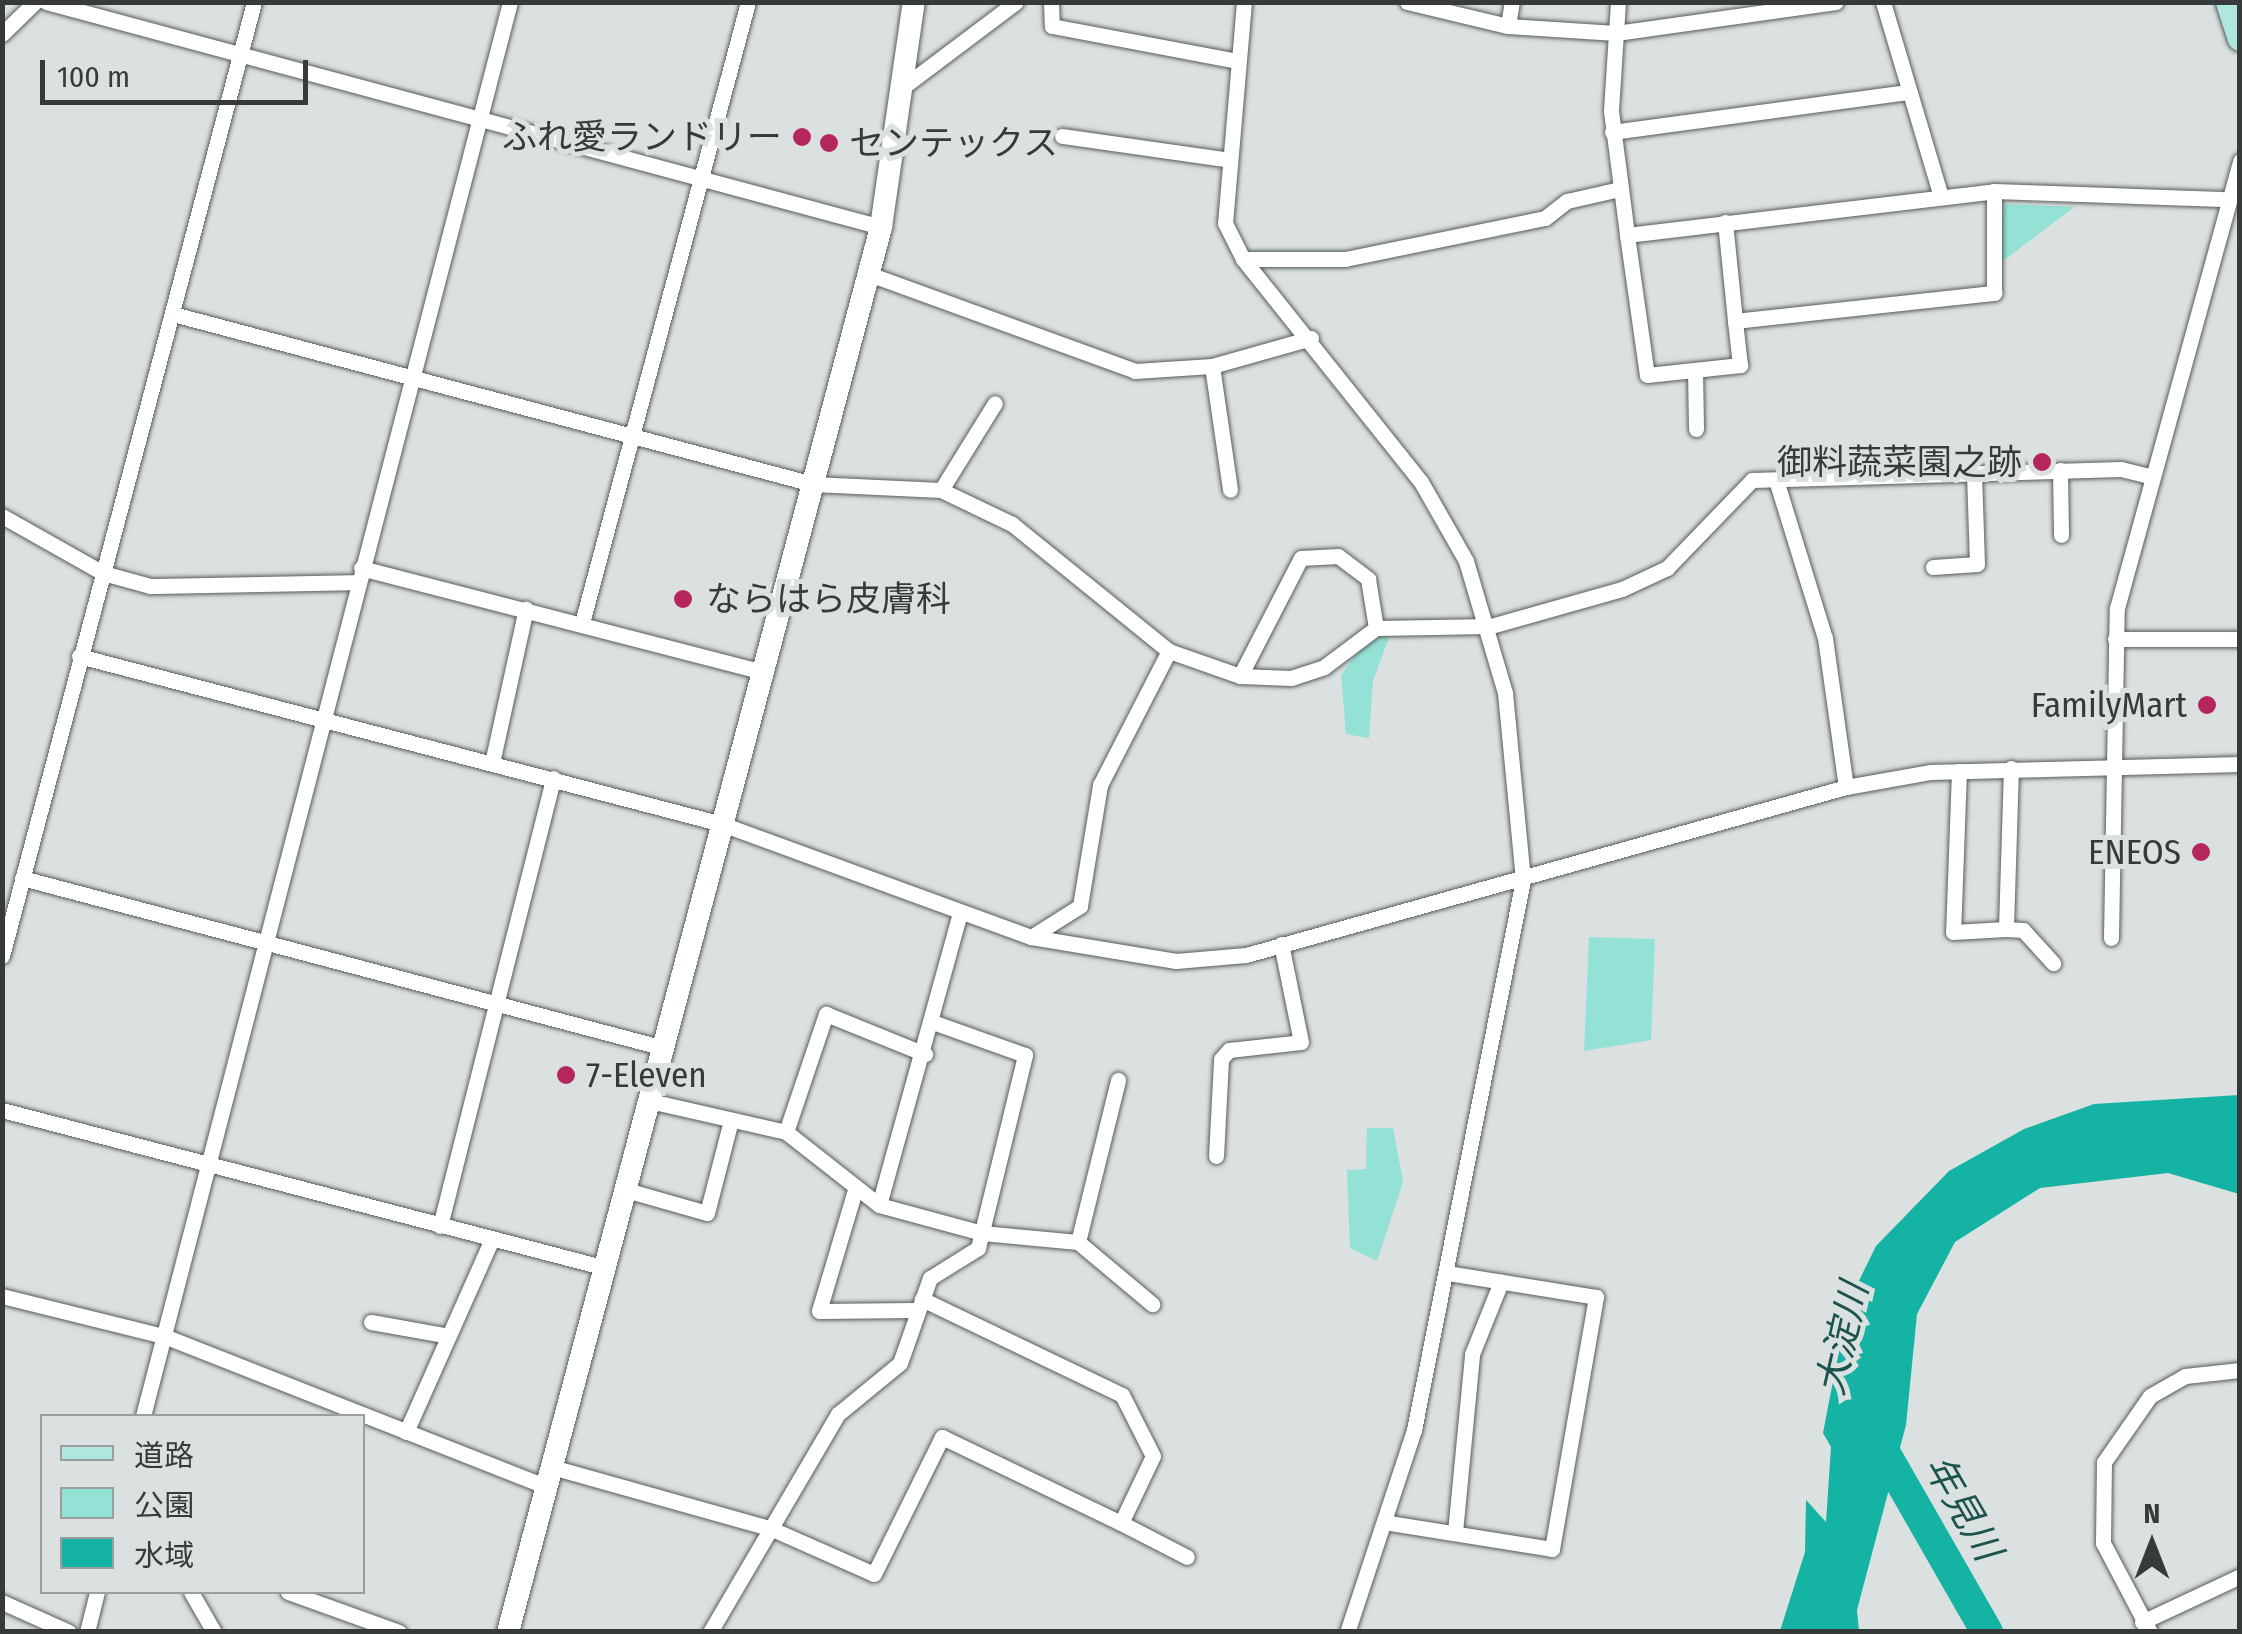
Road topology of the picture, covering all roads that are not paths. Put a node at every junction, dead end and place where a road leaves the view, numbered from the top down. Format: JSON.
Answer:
{"nodes":[{"id":1,"x":34,"y":2,"type":"edge"},
{"id":2,"x":46,"y":2,"type":"edge"},
{"id":3,"x":254,"y":2,"type":"edge"},
{"id":4,"x":510,"y":2,"type":"edge"},
{"id":5,"x":748,"y":2,"type":"edge"},
{"id":6,"x":914,"y":2,"type":"edge"},
{"id":7,"x":1016,"y":2,"type":"edge"},
{"id":8,"x":1051,"y":2,"type":"edge"},
{"id":9,"x":1244,"y":2,"type":"edge"},
{"id":10,"x":1407,"y":2,"type":"edge"},
{"id":11,"x":1512,"y":2,"type":"edge"},
{"id":12,"x":1618,"y":2,"type":"edge"},
{"id":13,"x":1836,"y":2,"type":"edge"},
{"id":14,"x":1883,"y":2,"type":"edge"},
{"id":15,"x":2228,"y":2,"type":"edge"},
{"id":16,"x":1508,"y":26,"type":"junction"},
{"id":17,"x":1616,"y":33,"type":"junction"},
{"id":18,"x":2,"y":34,"type":"edge"},
{"id":19,"x":2240,"y":38,"type":"edge"},
{"id":20,"x":240,"y":56,"type":"junction"},
{"id":21,"x":1237,"y":60,"type":"junction"},
{"id":22,"x":904,"y":88,"type":"junction"},
{"id":23,"x":1909,"y":92,"type":"junction"},
{"id":24,"x":480,"y":118,"type":"junction"},
{"id":25,"x":1612,"y":132,"type":"junction"},
{"id":26,"x":1062,"y":136,"type":"dead end"},
{"id":27,"x":1224,"y":159,"type":"junction"},
{"id":28,"x":2240,"y":161,"type":"edge"},
{"id":29,"x":702,"y":178,"type":"junction"},
{"id":30,"x":1620,"y":189,"type":"junction"},
{"id":31,"x":1994,"y":192,"type":"junction"},
{"id":32,"x":1941,"y":196,"type":"junction"},
{"id":33,"x":2222,"y":200,"type":"junction"},
{"id":34,"x":1725,"y":222,"type":"junction"},
{"id":35,"x":881,"y":227,"type":"junction"},
{"id":36,"x":1627,"y":236,"type":"junction"},
{"id":37,"x":1242,"y":260,"type":"junction"},
{"id":38,"x":869,"y":274,"type":"junction"},
{"id":39,"x":173,"y":314,"type":"junction"},
{"id":40,"x":1736,"y":321,"type":"junction"},
{"id":41,"x":1311,"y":338,"type":"junction"},
{"id":42,"x":1212,"y":366,"type":"junction"},
{"id":43,"x":1695,"y":370,"type":"junction"},
{"id":44,"x":410,"y":375,"type":"junction"},
{"id":45,"x":994,"y":403,"type":"dead end"},
{"id":46,"x":1696,"y":429,"type":"dead end"},
{"id":47,"x":632,"y":436,"type":"junction"},
{"id":48,"x":2060,"y":470,"type":"junction"},
{"id":49,"x":1974,"y":476,"type":"junction"},
{"id":50,"x":2150,"y":476,"type":"junction"},
{"id":51,"x":1776,"y":480,"type":"junction"},
{"id":52,"x":813,"y":484,"type":"junction"},
{"id":53,"x":941,"y":490,"type":"junction"},
{"id":54,"x":1230,"y":490,"type":"dead end"},
{"id":55,"x":2,"y":516,"type":"edge"},
{"id":56,"x":2061,"y":535,"type":"dead end"},
{"id":57,"x":1933,"y":567,"type":"dead end"},
{"id":58,"x":103,"y":573,"type":"junction"},
{"id":59,"x":359,"y":575,"type":"junction"},
{"id":60,"x":526,"y":609,"type":"junction"},
{"id":61,"x":582,"y":624,"type":"junction"},
{"id":62,"x":1491,"y":626,"type":"junction"},
{"id":63,"x":1376,"y":628,"type":"junction"},
{"id":64,"x":2240,"y":638,"type":"edge"},
{"id":65,"x":2115,"y":639,"type":"junction"},
{"id":66,"x":1169,"y":652,"type":"junction"},
{"id":67,"x":79,"y":656,"type":"junction"},
{"id":68,"x":762,"y":672,"type":"junction"},
{"id":69,"x":1240,"y":676,"type":"junction"},
{"id":70,"x":322,"y":720,"type":"junction"},
{"id":71,"x":492,"y":763,"type":"junction"},
{"id":72,"x":2240,"y":764,"type":"edge"},
{"id":73,"x":2011,"y":768,"type":"junction"},
{"id":74,"x":2115,"y":769,"type":"junction"},
{"id":75,"x":1959,"y":771,"type":"junction"},
{"id":76,"x":553,"y":778,"type":"junction"},
{"id":77,"x":1846,"y":787,"type":"junction"},
{"id":78,"x":722,"y":824,"type":"junction"},
{"id":79,"x":22,"y":878,"type":"junction"},
{"id":80,"x":1523,"y":880,"type":"junction"},
{"id":81,"x":7,"y":904,"type":"edge"},
{"id":82,"x":960,"y":912,"type":"junction"},
{"id":83,"x":2006,"y":929,"type":"junction"},
{"id":84,"x":1031,"y":937,"type":"junction"},
{"id":85,"x":2111,"y":938,"type":"dead end"},
{"id":86,"x":266,"y":940,"type":"junction"},
{"id":87,"x":1281,"y":944,"type":"junction"},
{"id":88,"x":2,"y":956,"type":"edge"},
{"id":89,"x":2052,"y":964,"type":"dead end"},
{"id":90,"x":496,"y":1001,"type":"junction"},
{"id":91,"x":935,"y":1023,"type":"junction"},
{"id":92,"x":664,"y":1048,"type":"junction"},
{"id":93,"x":926,"y":1054,"type":"junction"},
{"id":94,"x":1118,"y":1080,"type":"dead end"},
{"id":95,"x":650,"y":1101,"type":"junction"},
{"id":96,"x":2,"y":1110,"type":"edge"},
{"id":97,"x":732,"y":1120,"type":"junction"},
{"id":98,"x":786,"y":1132,"type":"junction"},
{"id":99,"x":1216,"y":1156,"type":"dead end"},
{"id":100,"x":208,"y":1166,"type":"junction"},
{"id":101,"x":626,"y":1190,"type":"junction"},
{"id":102,"x":855,"y":1190,"type":"junction"},
{"id":103,"x":879,"y":1205,"type":"junction"},
{"id":104,"x":440,"y":1226,"type":"junction"},
{"id":105,"x":982,"y":1233,"type":"junction"},
{"id":106,"x":492,"y":1239,"type":"junction"},
{"id":107,"x":1078,"y":1242,"type":"junction"},
{"id":108,"x":606,"y":1268,"type":"junction"},
{"id":109,"x":1448,"y":1274,"type":"junction"},
{"id":110,"x":1501,"y":1282,"type":"junction"},
{"id":111,"x":2,"y":1296,"type":"edge"},
{"id":112,"x":1152,"y":1304,"type":"dead end"},
{"id":113,"x":918,"y":1305,"type":"junction"},
{"id":114,"x":371,"y":1322,"type":"dead end"},
{"id":115,"x":164,"y":1336,"type":"junction"},
{"id":116,"x":449,"y":1336,"type":"junction"},
{"id":117,"x":2240,"y":1370,"type":"edge"},
{"id":118,"x":144,"y":1414,"type":"edge"},
{"id":119,"x":361,"y":1414,"type":"edge"},
{"id":120,"x":365,"y":1416,"type":"edge"},
{"id":121,"x":406,"y":1432,"type":"junction"},
{"id":122,"x":550,"y":1477,"type":"junction"},
{"id":123,"x":1121,"y":1523,"type":"junction"},
{"id":124,"x":1390,"y":1524,"type":"junction"},
{"id":125,"x":772,"y":1529,"type":"junction"},
{"id":126,"x":1455,"y":1532,"type":"junction"},
{"id":127,"x":1187,"y":1557,"type":"dead end"},
{"id":128,"x":2240,"y":1576,"type":"edge"},
{"id":129,"x":96,"y":1594,"type":"edge"},
{"id":130,"x":191,"y":1594,"type":"edge"},
{"id":131,"x":294,"y":1594,"type":"edge"},
{"id":132,"x":2,"y":1602,"type":"edge"},
{"id":133,"x":2146,"y":1627,"type":"edge"},
{"id":134,"x":68,"y":1632,"type":"edge"},
{"id":135,"x":87,"y":1632,"type":"edge"},
{"id":136,"x":214,"y":1632,"type":"edge"},
{"id":137,"x":400,"y":1632,"type":"edge"},
{"id":138,"x":508,"y":1632,"type":"edge"},
{"id":139,"x":710,"y":1632,"type":"edge"},
{"id":140,"x":1347,"y":1632,"type":"edge"}],
"edges":[{"from":1,"to":18,"type":"street"},
{"from":2,"to":20,"type":"street"},
{"from":3,"to":20,"type":"street"},
{"from":4,"to":24,"type":"street"},
{"from":5,"to":29,"type":"street"},
{"from":6,"to":22,"type":"street"},
{"from":7,"to":22,"type":"street"},
{"from":8,"to":21,"type":"street"},
{"from":9,"to":21,"type":"street"},
{"from":10,"to":16,"type":"street"},
{"from":11,"to":16,"type":"street"},
{"from":12,"to":17,"type":"street"},
{"from":13,"to":17,"type":"street"},
{"from":14,"to":23,"type":"street"},
{"from":15,"to":19,"type":"main road"},
{"from":16,"to":17,"type":"street"},
{"from":17,"to":25,"type":"street"},
{"from":20,"to":24,"type":"street"},
{"from":20,"to":39,"type":"street"},
{"from":21,"to":27,"type":"street"},
{"from":22,"to":35,"type":"street"},
{"from":23,"to":25,"type":"street"},
{"from":23,"to":32,"type":"street"},
{"from":24,"to":29,"type":"street"},
{"from":24,"to":44,"type":"street"},
{"from":25,"to":30,"type":"street"},
{"from":26,"to":27,"type":"street"},
{"from":27,"to":37,"type":"street"},
{"from":28,"to":33,"type":"street"},
{"from":29,"to":35,"type":"street"},
{"from":29,"to":47,"type":"street"},
{"from":30,"to":36,"type":"street"},
{"from":30,"to":37,"type":"street"},
{"from":31,"to":32,"type":"street"},
{"from":31,"to":33,"type":"street"},
{"from":31,"to":40,"type":"street"},
{"from":32,"to":34,"type":"street"},
{"from":33,"to":50,"type":"street"},
{"from":34,"to":36,"type":"street"},
{"from":34,"to":40,"type":"street"},
{"from":35,"to":38,"type":"street"},
{"from":36,"to":43,"type":"street"},
{"from":37,"to":41,"type":"street"},
{"from":38,"to":42,"type":"street"},
{"from":38,"to":52,"type":"street"},
{"from":39,"to":44,"type":"street"},
{"from":39,"to":58,"type":"street"},
{"from":40,"to":43,"type":"street"},
{"from":41,"to":42,"type":"street"},
{"from":41,"to":62,"type":"street"},
{"from":42,"to":54,"type":"street"},
{"from":43,"to":46,"type":"street"},
{"from":44,"to":47,"type":"street"},
{"from":44,"to":59,"type":"street"},
{"from":45,"to":53,"type":"street"},
{"from":47,"to":52,"type":"street"},
{"from":47,"to":61,"type":"street"},
{"from":48,"to":49,"type":"street"},
{"from":48,"to":50,"type":"street"},
{"from":48,"to":56,"type":"street"},
{"from":49,"to":51,"type":"street"},
{"from":49,"to":57,"type":"street"},
{"from":50,"to":65,"type":"street"},
{"from":51,"to":62,"type":"street"},
{"from":51,"to":77,"type":"street"},
{"from":52,"to":53,"type":"street"},
{"from":52,"to":68,"type":"street"},
{"from":53,"to":66,"type":"street"},
{"from":55,"to":58,"type":"street"},
{"from":58,"to":59,"type":"street"},
{"from":58,"to":67,"type":"street"},
{"from":59,"to":60,"type":"street"},
{"from":59,"to":70,"type":"street"},
{"from":60,"to":61,"type":"street"},
{"from":60,"to":71,"type":"street"},
{"from":61,"to":68,"type":"street"},
{"from":62,"to":63,"type":"street"},
{"from":62,"to":80,"type":"street"},
{"from":63,"to":69,"type":"street"},
{"from":63,"to":69,"type":"street"},
{"from":64,"to":65,"type":"street"},
{"from":65,"to":74,"type":"street"},
{"from":66,"to":69,"type":"street"},
{"from":66,"to":84,"type":"street"},
{"from":67,"to":70,"type":"street"},
{"from":67,"to":79,"type":"street"},
{"from":68,"to":78,"type":"street"},
{"from":70,"to":71,"type":"street"},
{"from":70,"to":86,"type":"street"},
{"from":71,"to":76,"type":"street"},
{"from":72,"to":74,"type":"street"},
{"from":73,"to":74,"type":"street"},
{"from":73,"to":75,"type":"street"},
{"from":73,"to":83,"type":"street"},
{"from":74,"to":85,"type":"street"},
{"from":75,"to":77,"type":"street"},
{"from":75,"to":83,"type":"street"},
{"from":76,"to":78,"type":"street"},
{"from":76,"to":90,"type":"street"},
{"from":77,"to":80,"type":"street"},
{"from":78,"to":82,"type":"street"},
{"from":78,"to":92,"type":"street"},
{"from":79,"to":81,"type":"street"},
{"from":79,"to":86,"type":"street"},
{"from":80,"to":87,"type":"street"},
{"from":80,"to":109,"type":"street"},
{"from":81,"to":88,"type":"street"},
{"from":82,"to":84,"type":"street"},
{"from":82,"to":91,"type":"street"},
{"from":83,"to":89,"type":"street"},
{"from":84,"to":87,"type":"street"},
{"from":86,"to":90,"type":"street"},
{"from":86,"to":100,"type":"street"},
{"from":87,"to":99,"type":"street"},
{"from":90,"to":92,"type":"street"},
{"from":90,"to":104,"type":"street"},
{"from":91,"to":93,"type":"street"},
{"from":91,"to":105,"type":"street"},
{"from":92,"to":95,"type":"street"},
{"from":93,"to":98,"type":"street"},
{"from":93,"to":103,"type":"street"},
{"from":94,"to":107,"type":"street"},
{"from":95,"to":97,"type":"street"},
{"from":95,"to":101,"type":"street"},
{"from":96,"to":100,"type":"street"},
{"from":97,"to":98,"type":"street"},
{"from":97,"to":101,"type":"street"},
{"from":98,"to":102,"type":"street"},
{"from":100,"to":104,"type":"street"},
{"from":100,"to":115,"type":"street"},
{"from":101,"to":108,"type":"street"},
{"from":102,"to":103,"type":"street"},
{"from":102,"to":113,"type":"street"},
{"from":103,"to":105,"type":"street"},
{"from":104,"to":106,"type":"street"},
{"from":105,"to":107,"type":"street"},
{"from":105,"to":113,"type":"street"},
{"from":106,"to":108,"type":"street"},
{"from":106,"to":116,"type":"street"},
{"from":107,"to":112,"type":"street"},
{"from":108,"to":122,"type":"street"},
{"from":109,"to":110,"type":"street"},
{"from":109,"to":124,"type":"street"},
{"from":110,"to":126,"type":"street"},
{"from":110,"to":126,"type":"street"},
{"from":111,"to":115,"type":"street"},
{"from":113,"to":123,"type":"street"},
{"from":113,"to":125,"type":"street"},
{"from":114,"to":116,"type":"street"},
{"from":115,"to":118,"type":"street"},
{"from":115,"to":119,"type":"street"},
{"from":116,"to":121,"type":"street"},
{"from":117,"to":133,"type":"street"},
{"from":120,"to":121,"type":"street"},
{"from":121,"to":122,"type":"street"},
{"from":122,"to":125,"type":"street"},
{"from":122,"to":138,"type":"street"},
{"from":123,"to":125,"type":"street"},
{"from":123,"to":127,"type":"street"},
{"from":124,"to":126,"type":"street"},
{"from":124,"to":140,"type":"street"},
{"from":125,"to":139,"type":"street"},
{"from":128,"to":133,"type":"street"},
{"from":129,"to":135,"type":"street"},
{"from":130,"to":136,"type":"street"},
{"from":131,"to":137,"type":"street"},
{"from":132,"to":134,"type":"street"}]}
